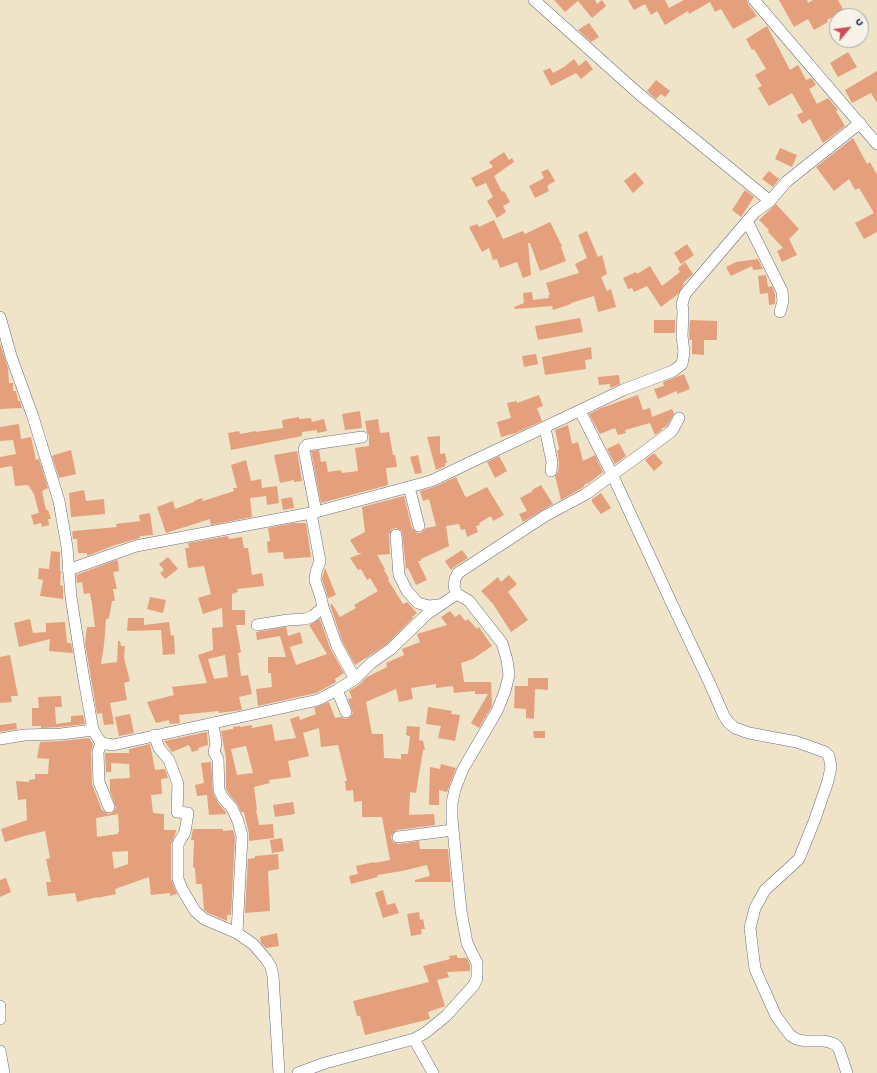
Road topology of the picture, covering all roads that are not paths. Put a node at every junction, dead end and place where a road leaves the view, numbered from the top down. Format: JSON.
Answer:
{"nodes":[{"id":1,"x":534,"y":0,"type":"edge"},
{"id":2,"x":754,"y":0,"type":"edge"},
{"id":3,"x":860,"y":123,"type":"junction"},
{"id":4,"x":877,"y":144,"type":"edge"},
{"id":5,"x":770,"y":201,"type":"junction"},
{"id":6,"x":747,"y":221,"type":"junction"},
{"id":7,"x":780,"y":312,"type":"dead end"},
{"id":8,"x":0,"y":317,"type":"edge"},
{"id":9,"x":580,"y":411,"type":"junction"},
{"id":10,"x":679,"y":418,"type":"dead end"},
{"id":11,"x":545,"y":428,"type":"junction"},
{"id":12,"x":362,"y":437,"type":"dead end"},
{"id":13,"x":551,"y":471,"type":"dead end"},
{"id":14,"x":612,"y":474,"type":"junction"},
{"id":15,"x":409,"y":487,"type":"junction"},
{"id":16,"x":314,"y":513,"type":"junction"},
{"id":17,"x":419,"y":526,"type":"dead end"},
{"id":18,"x":396,"y":536,"type":"dead end"},
{"id":19,"x":68,"y":570,"type":"junction"},
{"id":20,"x":457,"y":594,"type":"junction"},
{"id":21,"x":443,"y":603,"type":"junction"},
{"id":22,"x":323,"y":607,"type":"junction"},
{"id":23,"x":257,"y":626,"type":"dead end"},
{"id":24,"x":356,"y":679,"type":"junction"},
{"id":25,"x":337,"y":690,"type":"junction"},
{"id":26,"x":346,"y":712,"type":"dead end"},
{"id":27,"x":213,"y":723,"type":"junction"},
{"id":28,"x":93,"y":730,"type":"junction"},
{"id":29,"x":154,"y":735,"type":"junction"},
{"id":30,"x":0,"y":739,"type":"edge"},
{"id":31,"x":101,"y":743,"type":"junction"},
{"id":32,"x":109,"y":807,"type":"dead end"},
{"id":33,"x":453,"y":830,"type":"junction"},
{"id":34,"x":398,"y":837,"type":"dead end"},
{"id":35,"x":237,"y":933,"type":"junction"},
{"id":36,"x":0,"y":1006,"type":"edge"},
{"id":37,"x":0,"y":1019,"type":"edge"},
{"id":38,"x":414,"y":1039,"type":"junction"},
{"id":39,"x":0,"y":1051,"type":"edge"},
{"id":40,"x":4,"y":1073,"type":"edge"},
{"id":41,"x":279,"y":1073,"type":"edge"},
{"id":42,"x":298,"y":1073,"type":"edge"},
{"id":43,"x":433,"y":1073,"type":"edge"},
{"id":44,"x":847,"y":1073,"type":"edge"}],
"edges":[{"from":1,"to":5,"type":"street"},
{"from":2,"to":3,"type":"street"},
{"from":3,"to":4,"type":"street"},
{"from":3,"to":5,"type":"street"},
{"from":5,"to":6,"type":"street"},
{"from":6,"to":7,"type":"street"},
{"from":6,"to":9,"type":"street"},
{"from":8,"to":19,"type":"street"},
{"from":9,"to":11,"type":"street"},
{"from":9,"to":14,"type":"street"},
{"from":10,"to":14,"type":"street"},
{"from":11,"to":13,"type":"street"},
{"from":11,"to":15,"type":"street"},
{"from":12,"to":16,"type":"street"},
{"from":14,"to":20,"type":"street"},
{"from":14,"to":44,"type":"street"},
{"from":15,"to":16,"type":"street"},
{"from":15,"to":17,"type":"street"},
{"from":16,"to":19,"type":"street"},
{"from":16,"to":22,"type":"street"},
{"from":18,"to":21,"type":"street"},
{"from":19,"to":28,"type":"street"},
{"from":20,"to":21,"type":"street"},
{"from":20,"to":33,"type":"street"},
{"from":21,"to":24,"type":"street"},
{"from":22,"to":23,"type":"street"},
{"from":22,"to":24,"type":"street"},
{"from":24,"to":25,"type":"street"},
{"from":25,"to":26,"type":"street"},
{"from":25,"to":27,"type":"street"},
{"from":27,"to":29,"type":"street"},
{"from":27,"to":35,"type":"street"},
{"from":28,"to":30,"type":"street"},
{"from":28,"to":31,"type":"street"},
{"from":29,"to":31,"type":"street"},
{"from":29,"to":35,"type":"street"},
{"from":31,"to":32,"type":"street"},
{"from":33,"to":34,"type":"street"},
{"from":33,"to":38,"type":"street"},
{"from":35,"to":41,"type":"street"},
{"from":36,"to":37,"type":"street"},
{"from":38,"to":42,"type":"street"},
{"from":38,"to":43,"type":"street"},
{"from":39,"to":40,"type":"street"}]}
